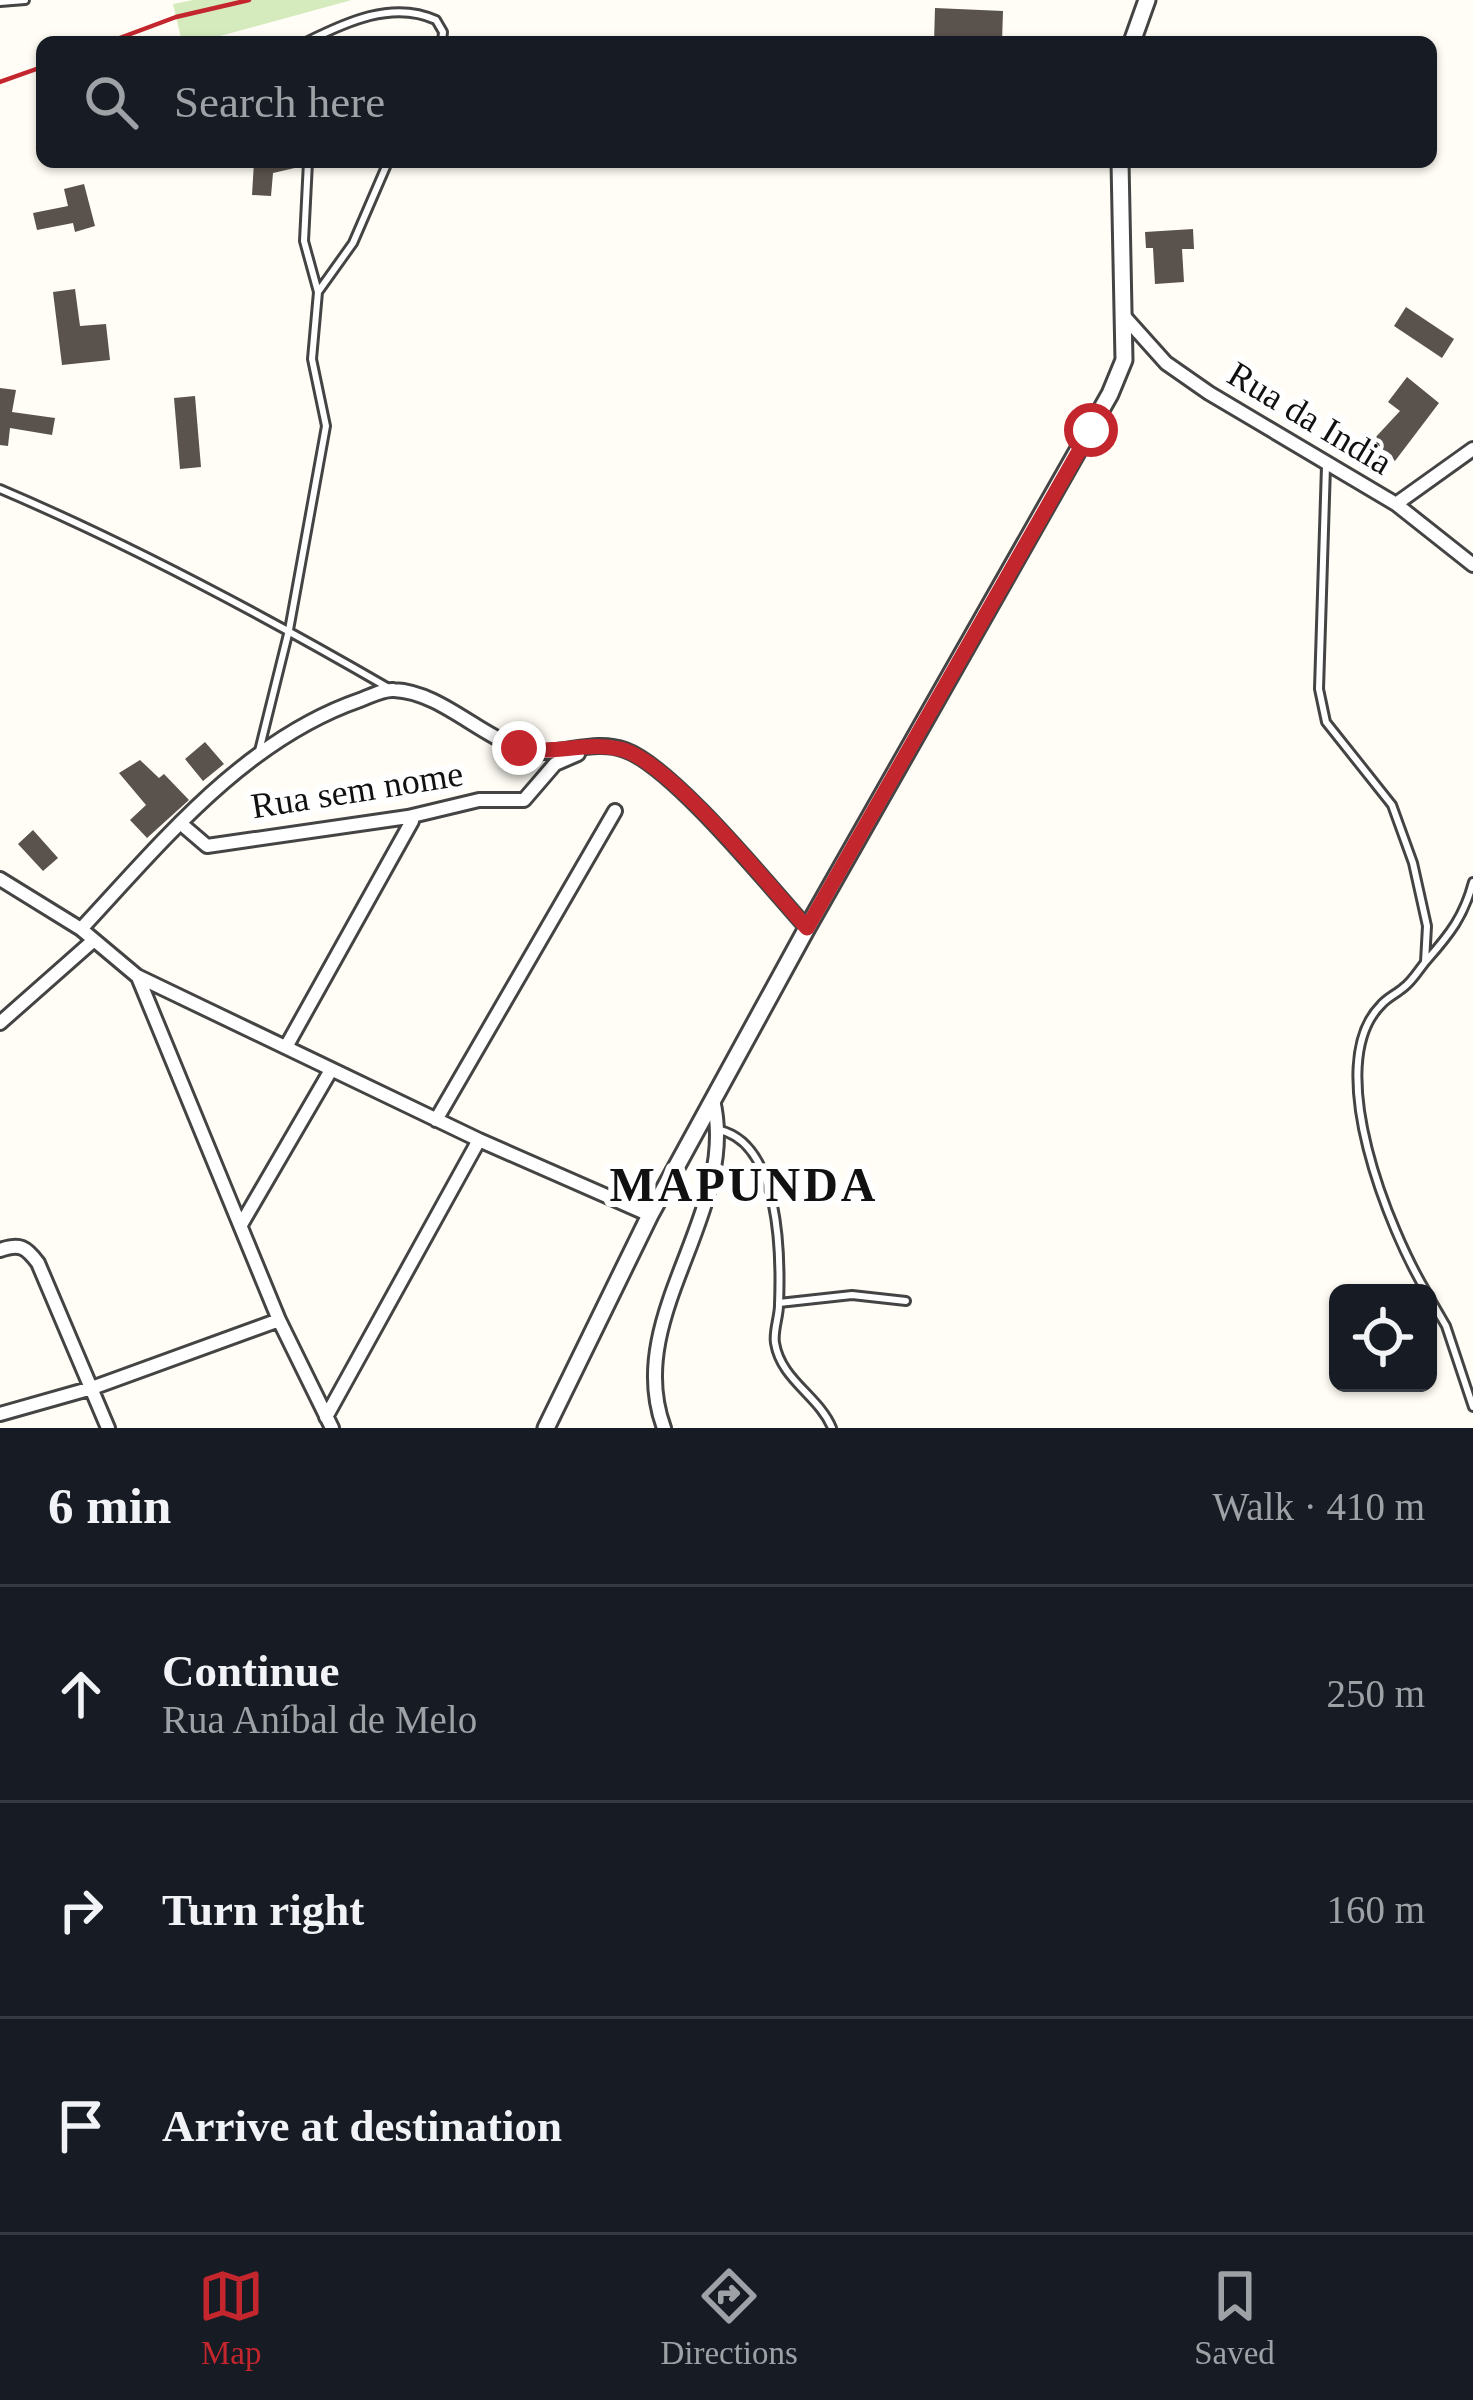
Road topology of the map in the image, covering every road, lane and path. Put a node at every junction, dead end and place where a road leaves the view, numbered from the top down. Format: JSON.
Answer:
{"nodes":[{"id":1,"x":26,"y":0,"type":"edge"},
{"id":2,"x":1147,"y":0,"type":"edge"},
{"id":3,"x":0,"y":2,"type":"edge"},
{"id":4,"x":321,"y":36,"type":"edge"},
{"id":5,"x":440,"y":36,"type":"edge"},
{"id":6,"x":1134,"y":36,"type":"edge"},
{"id":7,"x":308,"y":168,"type":"edge"},
{"id":8,"x":385,"y":168,"type":"edge"},
{"id":9,"x":1120,"y":168,"type":"edge"},
{"id":10,"x":318,"y":292,"type":"junction"},
{"id":11,"x":1123,"y":315,"type":"junction"},
{"id":12,"x":1473,"y":449,"type":"edge"},
{"id":13,"x":1327,"y":460,"type":"junction"},
{"id":14,"x":0,"y":489,"type":"edge"},
{"id":15,"x":1396,"y":503,"type":"junction"},
{"id":16,"x":1473,"y":565,"type":"edge"},
{"id":17,"x":289,"y":630,"type":"junction"},
{"id":18,"x":390,"y":689,"type":"junction"},
{"id":19,"x":596,"y":746,"type":"junction"},
{"id":20,"x":259,"y":754,"type":"junction"},
{"id":21,"x":615,"y":811,"type":"dead end"},
{"id":22,"x":412,"y":821,"type":"dead end"},
{"id":23,"x":186,"y":828,"type":"dead end"},
{"id":24,"x":0,"y":878,"type":"edge"},
{"id":25,"x":1473,"y":882,"type":"edge"},
{"id":26,"x":807,"y":928,"type":"junction"},
{"id":27,"x":81,"y":929,"type":"junction"},
{"id":28,"x":94,"y":940,"type":"junction"},
{"id":29,"x":1425,"y":962,"type":"junction"},
{"id":30,"x":137,"y":976,"type":"junction"},
{"id":31,"x":0,"y":1023,"type":"edge"},
{"id":32,"x":286,"y":1047,"type":"junction"},
{"id":33,"x":331,"y":1070,"type":"junction"},
{"id":34,"x":713,"y":1099,"type":"junction"},
{"id":35,"x":436,"y":1120,"type":"junction"},
{"id":36,"x":720,"y":1130,"type":"junction"},
{"id":37,"x":479,"y":1141,"type":"junction"},
{"id":38,"x":650,"y":1215,"type":"junction"},
{"id":39,"x":242,"y":1223,"type":"junction"},
{"id":40,"x":0,"y":1250,"type":"edge"},
{"id":41,"x":1422,"y":1284,"type":"edge"},
{"id":42,"x":906,"y":1301,"type":"dead end"},
{"id":43,"x":779,"y":1303,"type":"junction"},
{"id":44,"x":1437,"y":1310,"type":"edge"},
{"id":45,"x":279,"y":1320,"type":"junction"},
{"id":46,"x":92,"y":1388,"type":"junction"},
{"id":47,"x":1473,"y":1407,"type":"edge"},
{"id":48,"x":0,"y":1414,"type":"edge"},
{"id":49,"x":329,"y":1423,"type":"edge"},
{"id":50,"x":108,"y":1428,"type":"edge"},
{"id":51,"x":546,"y":1428,"type":"edge"},
{"id":52,"x":664,"y":1428,"type":"edge"},
{"id":53,"x":832,"y":1428,"type":"edge"}],
"edges":[{"from":1,"to":3,"type":"lane"},
{"from":2,"to":6,"type":"street"},
{"from":4,"to":5,"type":"lane"},
{"from":7,"to":10,"type":"lane"},
{"from":8,"to":10,"type":"lane"},
{"from":9,"to":11,"type":"street"},
{"from":10,"to":17,"type":"lane"},
{"from":11,"to":13,"type":"street","name":"Rua da India"},
{"from":11,"to":26,"type":"street"},
{"from":12,"to":15,"type":"street"},
{"from":13,"to":15,"type":"street","name":"Rua da India"},
{"from":13,"to":29,"type":"lane"},
{"from":14,"to":17,"type":"lane"},
{"from":15,"to":16,"type":"street","name":"Rua da India"},
{"from":17,"to":18,"type":"lane"},
{"from":17,"to":20,"type":"lane"},
{"from":18,"to":19,"type":"street"},
{"from":18,"to":20,"type":"street"},
{"from":19,"to":23,"type":"street","name":"Rua sem nome"},
{"from":19,"to":26,"type":"street"},
{"from":20,"to":27,"type":"street"},
{"from":21,"to":35,"type":"street"},
{"from":22,"to":32,"type":"street"},
{"from":24,"to":27,"type":"street"},
{"from":25,"to":29,"type":"lane"},
{"from":26,"to":34,"type":"street"},
{"from":27,"to":28,"type":"street"},
{"from":28,"to":30,"type":"street"},
{"from":28,"to":31,"type":"street"},
{"from":29,"to":41,"type":"lane"},
{"from":30,"to":32,"type":"street"},
{"from":30,"to":39,"type":"street"},
{"from":32,"to":33,"type":"street"},
{"from":33,"to":35,"type":"street"},
{"from":33,"to":39,"type":"street"},
{"from":34,"to":36,"type":"street"},
{"from":34,"to":38,"type":"street"},
{"from":35,"to":37,"type":"street"},
{"from":36,"to":43,"type":"lane"},
{"from":36,"to":52,"type":"street"},
{"from":37,"to":38,"type":"street"},
{"from":37,"to":49,"type":"street"},
{"from":38,"to":51,"type":"street"},
{"from":39,"to":45,"type":"street"},
{"from":40,"to":46,"type":"street"},
{"from":42,"to":43,"type":"lane"},
{"from":43,"to":53,"type":"lane"},
{"from":44,"to":47,"type":"lane"},
{"from":45,"to":46,"type":"street"},
{"from":45,"to":49,"type":"street"},
{"from":46,"to":48,"type":"street"},
{"from":46,"to":50,"type":"street"}]}
